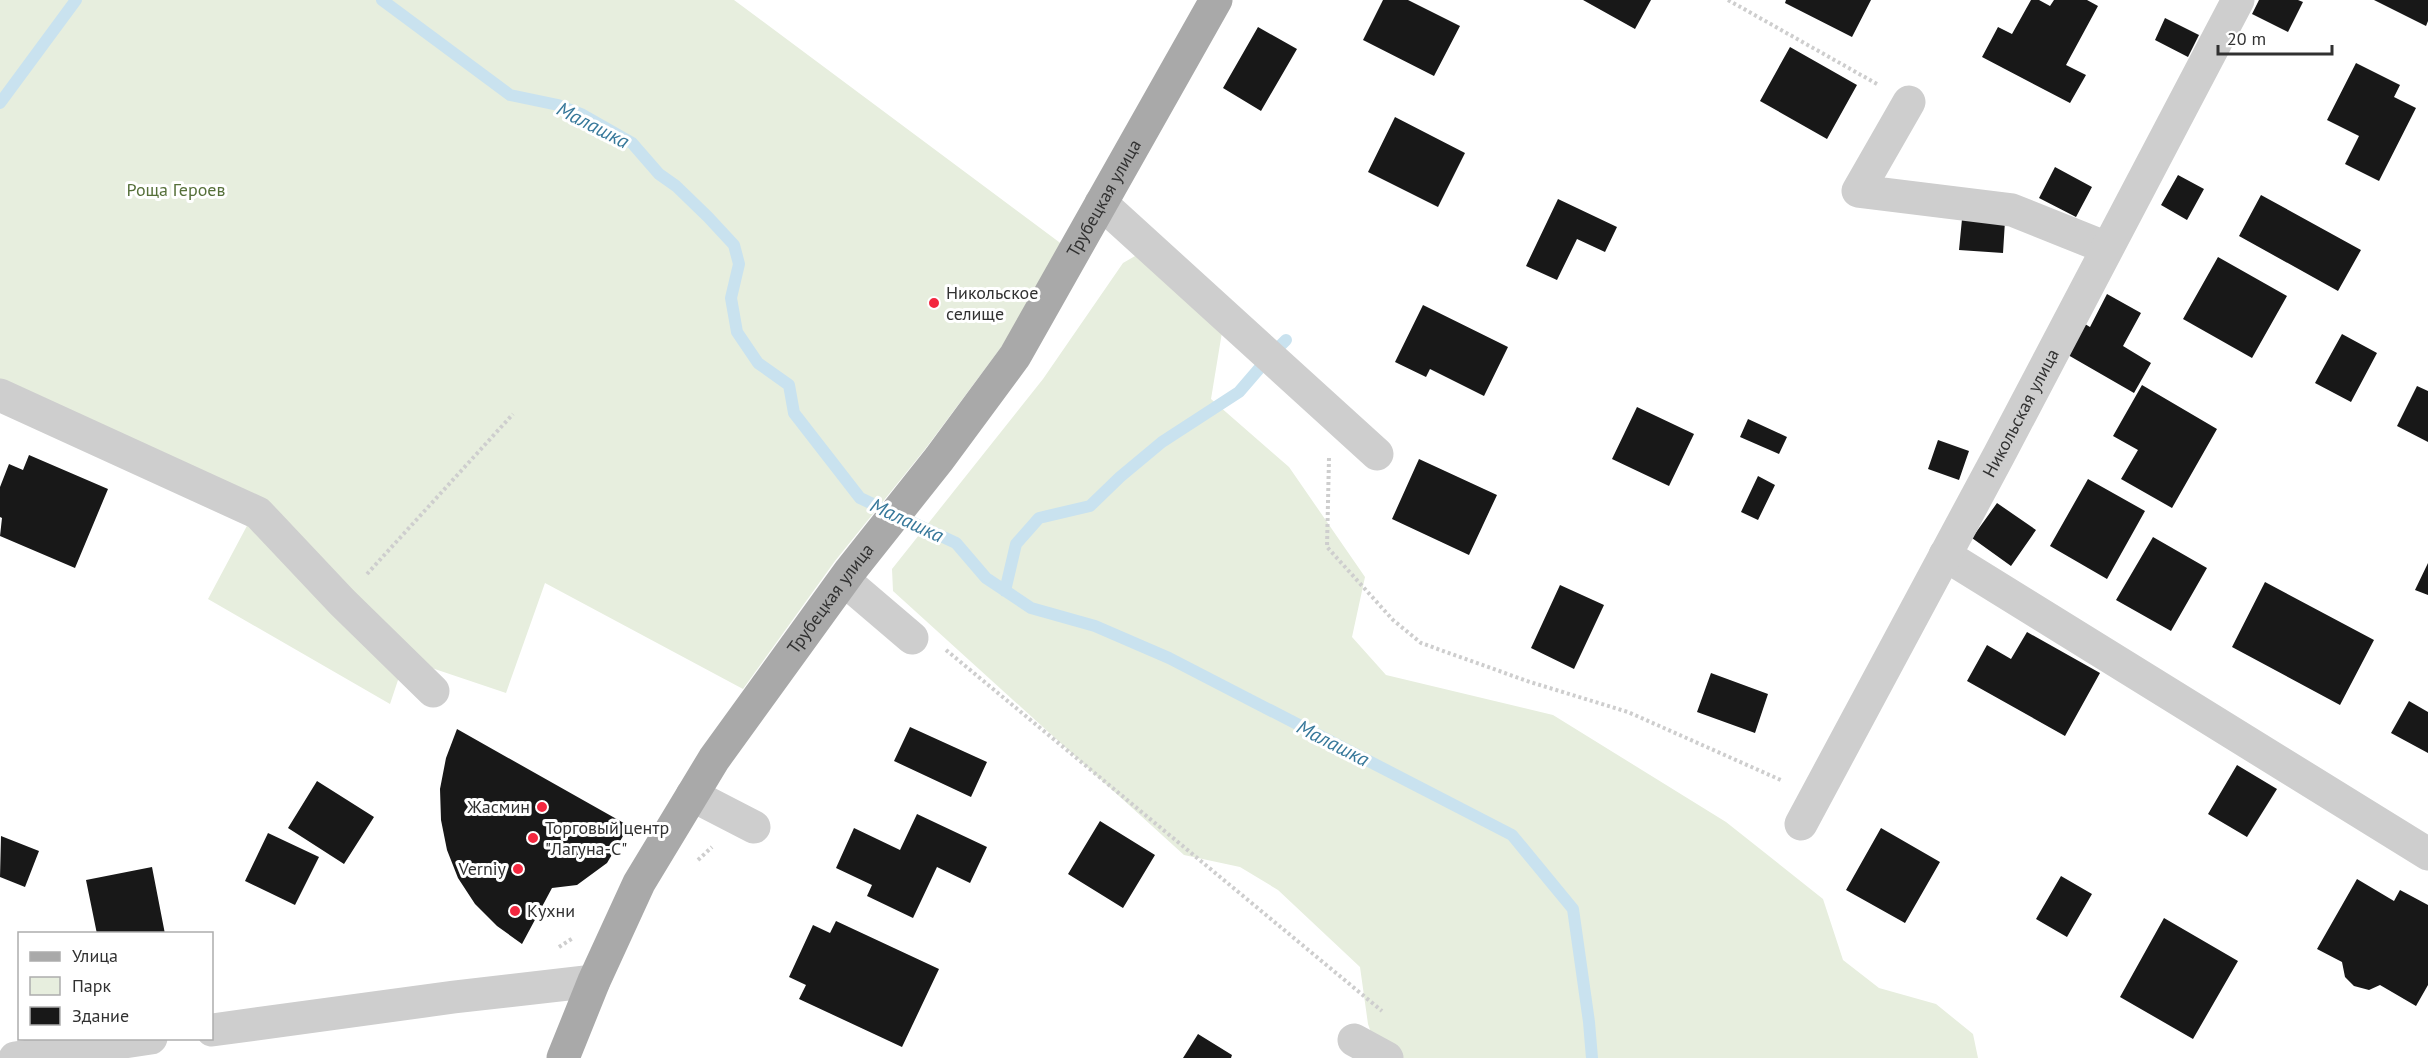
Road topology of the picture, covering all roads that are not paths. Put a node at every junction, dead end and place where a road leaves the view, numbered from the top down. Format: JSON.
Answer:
{"nodes":[{"id":1,"x":1216,"y":0,"type":"edge"},
{"id":2,"x":2238,"y":0,"type":"edge"},
{"id":3,"x":1909,"y":102,"type":"road end"},
{"id":4,"x":1101,"y":203,"type":"junction"},
{"id":5,"x":2108,"y":248,"type":"junction"},
{"id":6,"x":0,"y":395,"type":"edge"},
{"id":7,"x":1377,"y":453,"type":"dead end"},
{"id":8,"x":1945,"y":555,"type":"junction"},
{"id":9,"x":847,"y":575,"type":"junction"},
{"id":10,"x":912,"y":638,"type":"dead end"},
{"id":11,"x":434,"y":691,"type":"dead end"},
{"id":12,"x":692,"y":795,"type":"junction"},
{"id":13,"x":747,"y":824,"type":"road end"},
{"id":14,"x":1801,"y":824,"type":"dead end"},
{"id":15,"x":2428,"y":854,"type":"edge"},
{"id":16,"x":594,"y":981,"type":"junction"},
{"id":17,"x":213,"y":1030,"type":"edge"},
{"id":18,"x":137,"y":1040,"type":"edge"},
{"id":19,"x":15,"y":1058,"type":"edge"},
{"id":20,"x":563,"y":1058,"type":"edge"}],
"edges":[{"from":1,"to":4,"type":"main road","name":"Трубецкая улица"},
{"from":2,"to":5,"type":"street","name":"Никольская улица"},
{"from":3,"to":5,"type":"street"},
{"from":4,"to":7,"type":"street"},
{"from":4,"to":9,"type":"main road","name":"Трубецкая улица"},
{"from":5,"to":8,"type":"street","name":"Никольская улица"},
{"from":6,"to":11,"type":"street"},
{"from":8,"to":14,"type":"street","name":"Никольская улица"},
{"from":8,"to":15,"type":"street"},
{"from":9,"to":10,"type":"street"},
{"from":9,"to":12,"type":"main road","name":"Трубецкая улица"},
{"from":12,"to":13,"type":"street"},
{"from":12,"to":16,"type":"main road","name":"Трубецкая улица"},
{"from":16,"to":17,"type":"street"},
{"from":16,"to":20,"type":"main road","name":"Трубецкая улица"},
{"from":18,"to":19,"type":"street"}]}
